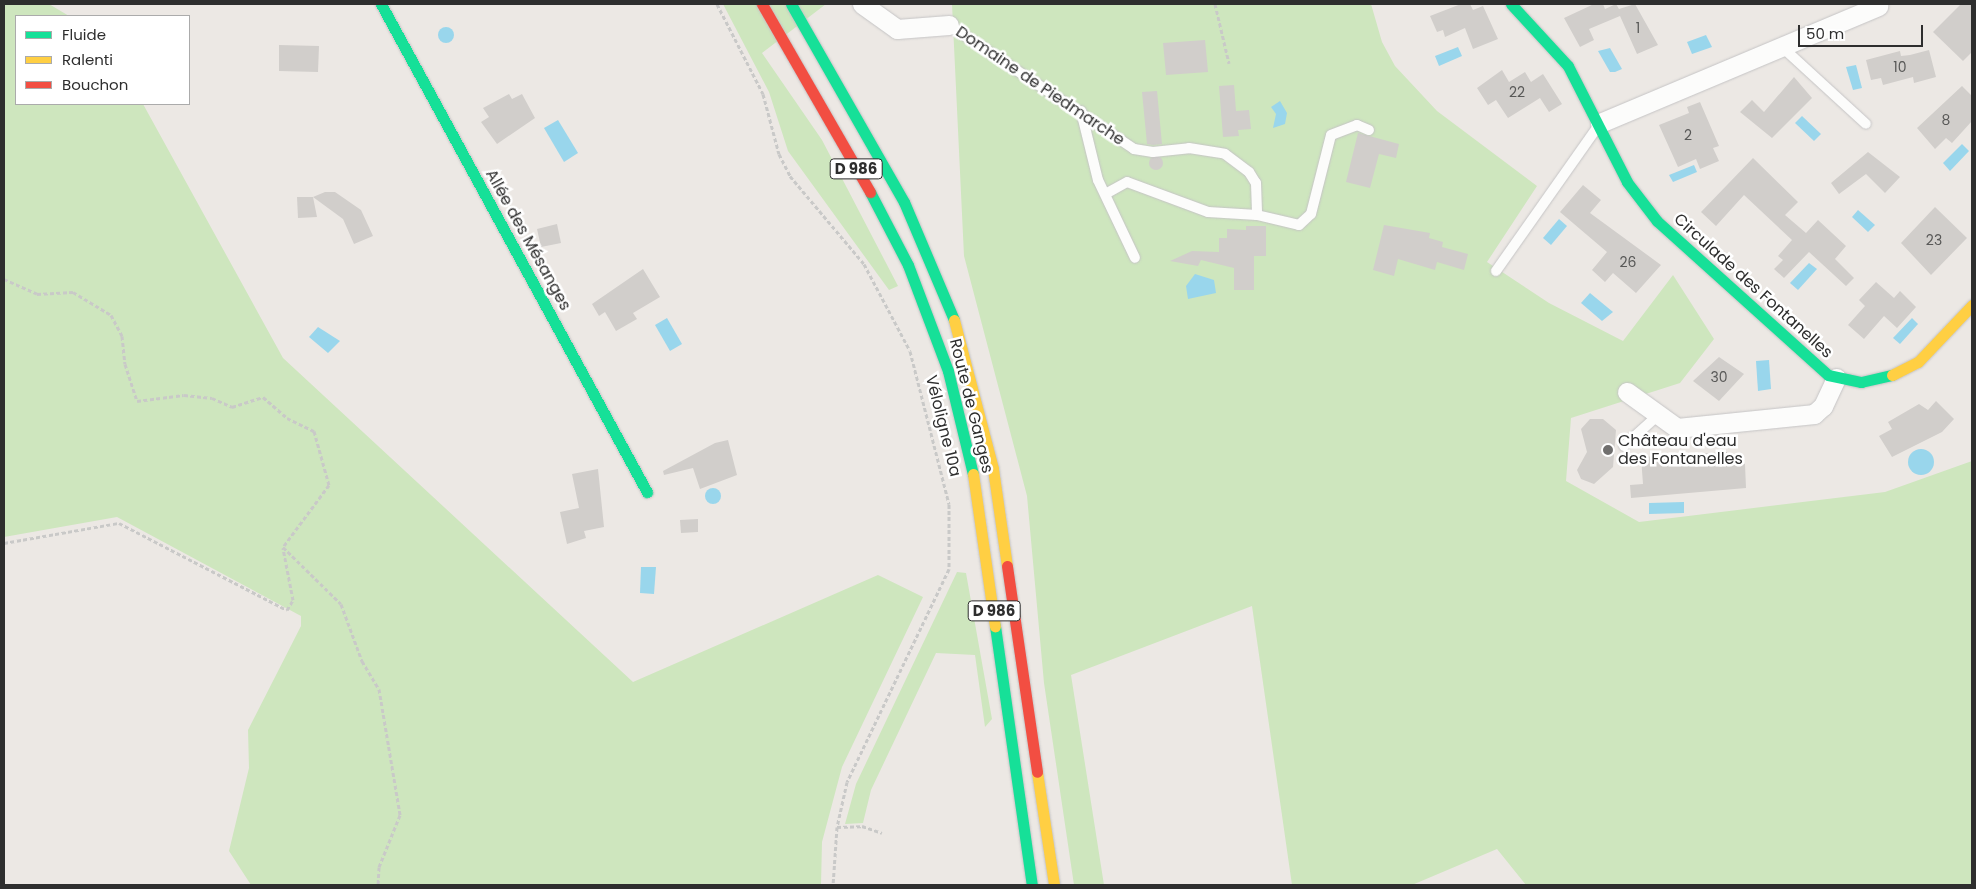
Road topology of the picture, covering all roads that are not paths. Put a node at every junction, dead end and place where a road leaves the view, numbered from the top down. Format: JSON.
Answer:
{"nodes":[{"id":1,"x":381,"y":4,"type":"edge"},
{"id":2,"x":762,"y":4,"type":"edge"},
{"id":3,"x":791,"y":4,"type":"edge"},
{"id":4,"x":862,"y":4,"type":"edge"},
{"id":5,"x":1512,"y":4,"type":"edge"},
{"id":6,"x":1878,"y":6,"type":"dead end"},
{"id":7,"x":948,"y":25,"type":"joint"},
{"id":8,"x":1781,"y":46,"type":"junction"},
{"id":9,"x":1081,"y":111,"type":"junction"},
{"id":10,"x":1600,"y":123,"type":"junction"},
{"id":11,"x":1866,"y":124,"type":"dead end"},
{"id":12,"x":1369,"y":130,"type":"dead end"},
{"id":13,"x":1107,"y":193,"type":"junction"},
{"id":14,"x":1257,"y":214,"type":"junction"},
{"id":15,"x":1135,"y":258,"type":"dead end"},
{"id":16,"x":1496,"y":271,"type":"dead end"},
{"id":17,"x":1972,"y":305,"type":"edge"},
{"id":18,"x":1836,"y":378,"type":"junction"},
{"id":19,"x":1627,"y":392,"type":"dead end"},
{"id":20,"x":1656,"y":417,"type":"junction"},
{"id":21,"x":1624,"y":446,"type":"dead end"},
{"id":22,"x":647,"y":492,"type":"dead end"},
{"id":23,"x":1032,"y":885,"type":"edge"},
{"id":24,"x":1054,"y":885,"type":"edge"}],
"edges":[{"from":1,"to":22,"type":"main road","name":"Allée des Mésanges"},
{"from":2,"to":23,"type":"main road","name":"Route de Ganges","number":"D 986"},
{"from":3,"to":24,"type":"main road","name":"Route de Ganges","number":"D 986"},
{"from":4,"to":7,"type":"street"},
{"from":5,"to":10,"type":"main road","name":"Circulade des Fontanelles"},
{"from":6,"to":8,"type":"street"},
{"from":7,"to":9,"type":"lane","name":"Domaine de Piedmarche"},
{"from":8,"to":10,"type":"street"},
{"from":8,"to":11,"type":"lane"},
{"from":9,"to":13,"type":"lane"},
{"from":9,"to":14,"type":"lane","name":"Domaine de Piedmarche"},
{"from":10,"to":16,"type":"lane"},
{"from":10,"to":18,"type":"main road","name":"Circulade des Fontanelles"},
{"from":12,"to":14,"type":"lane"},
{"from":13,"to":14,"type":"lane"},
{"from":13,"to":15,"type":"lane"},
{"from":17,"to":18,"type":"main road","name":"Circulade des Fontanelles"},
{"from":18,"to":20,"type":"street"},
{"from":19,"to":20,"type":"street"},
{"from":20,"to":21,"type":"lane"}]}
